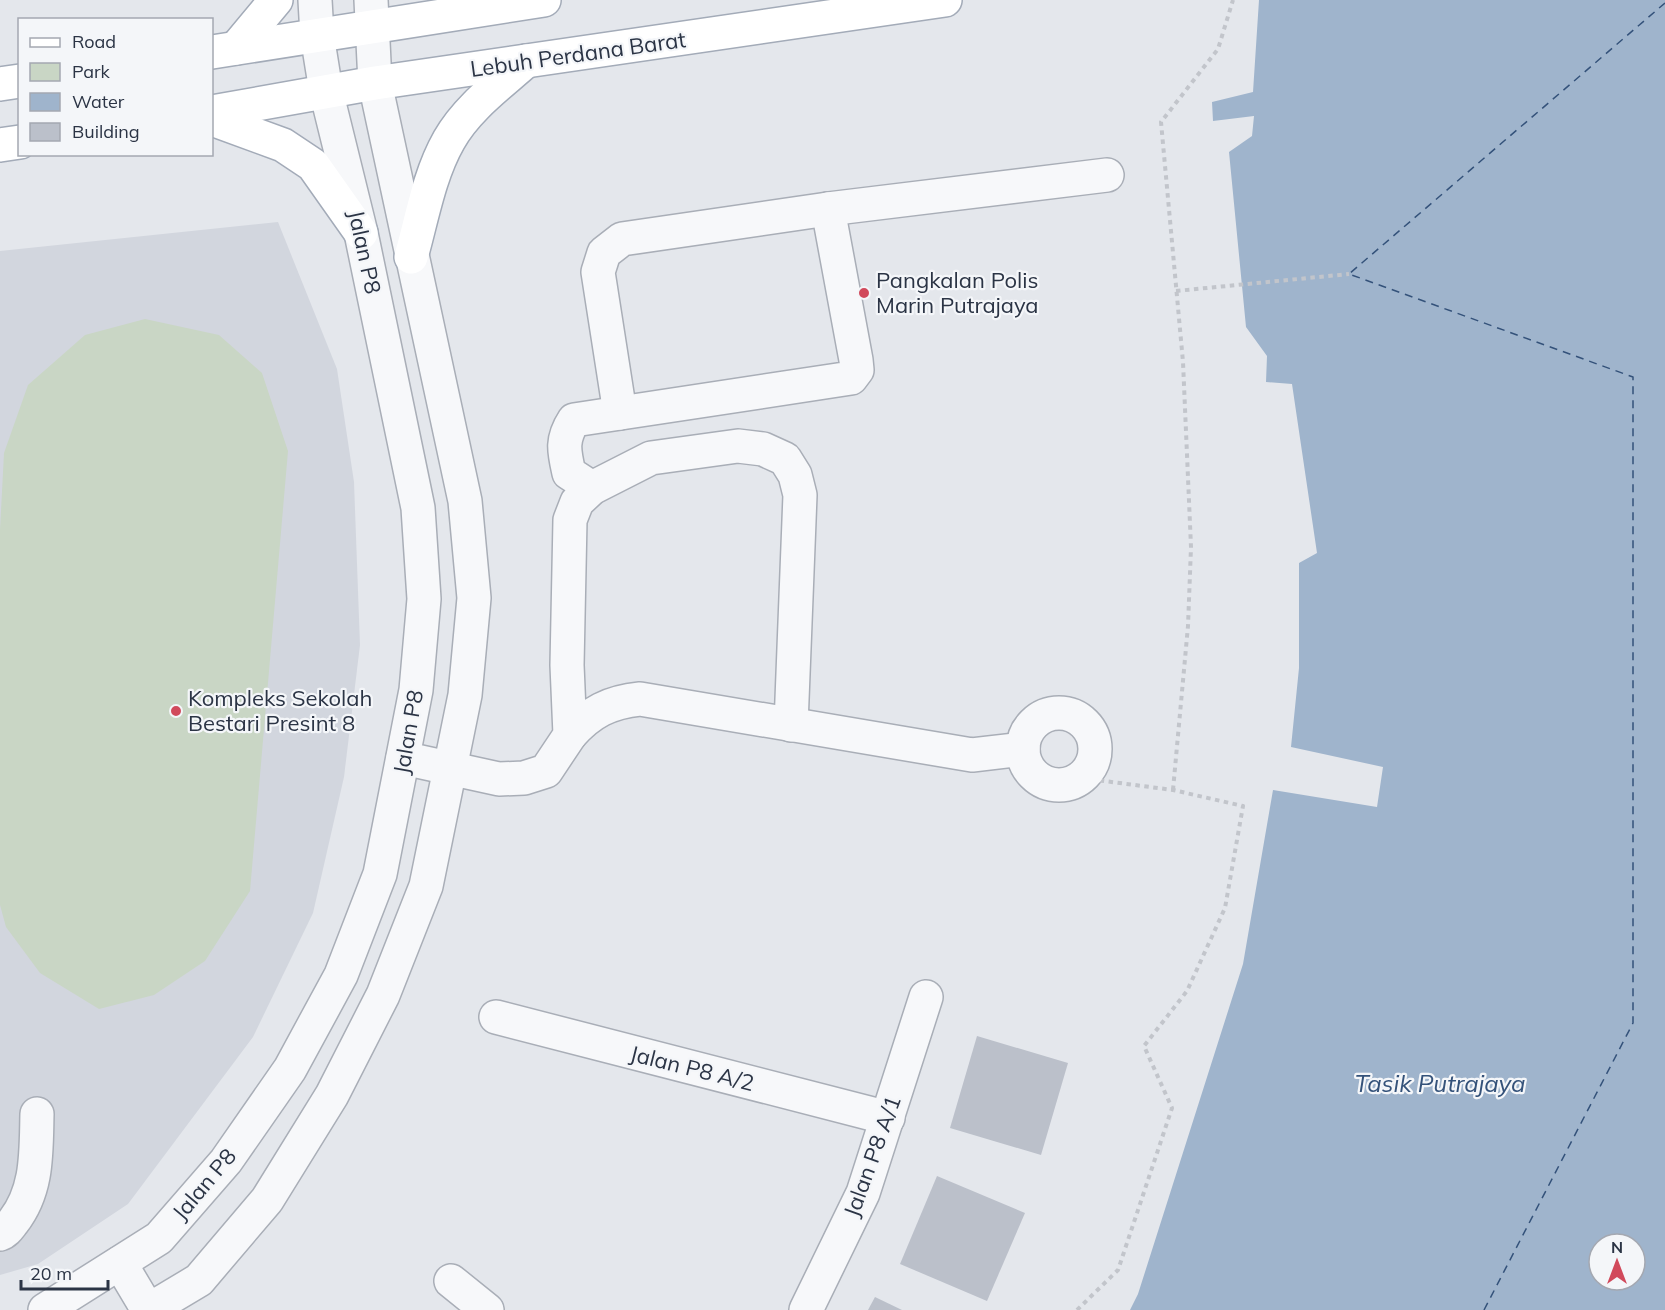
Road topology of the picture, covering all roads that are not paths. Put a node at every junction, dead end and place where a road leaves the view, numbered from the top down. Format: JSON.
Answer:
{"nodes":[{"id":1,"x":276,"y":0,"type":"edge"},
{"id":2,"x":315,"y":0,"type":"edge"},
{"id":3,"x":945,"y":0,"type":"edge"},
{"id":4,"x":520,"y":2,"type":"edge"},
{"id":5,"x":372,"y":13,"type":"edge"},
{"id":6,"x":317,"y":35,"type":"junction"},
{"id":7,"x":224,"y":50,"type":"edge"},
{"id":8,"x":526,"y":61,"type":"junction"},
{"id":9,"x":18,"y":81,"type":"edge"},
{"id":10,"x":375,"y":83,"type":"junction"},
{"id":11,"x":0,"y":84,"type":"edge"},
{"id":12,"x":326,"y":92,"type":"junction"},
{"id":13,"x":213,"y":112,"type":"edge"},
{"id":14,"x":213,"y":119,"type":"edge"},
{"id":15,"x":18,"y":142,"type":"edge"},
{"id":16,"x":0,"y":145,"type":"edge"},
{"id":17,"x":1107,"y":175,"type":"dead end"},
{"id":18,"x":828,"y":209,"type":"junction"},
{"id":19,"x":361,"y":233,"type":"junction"},
{"id":20,"x":411,"y":257,"type":"junction"},
{"id":21,"x":620,"y":413,"type":"junction"},
{"id":22,"x":592,"y":488,"type":"junction"},
{"id":23,"x":791,"y":725,"type":"junction"},
{"id":24,"x":570,"y":735,"type":"junction"},
{"id":25,"x":1023,"y":749,"type":"junction"},
{"id":26,"x":403,"y":758,"type":"junction"},
{"id":27,"x":450,"y":768,"type":"junction"},
{"id":28,"x":926,"y":996,"type":"dead end"},
{"id":29,"x":496,"y":1017,"type":"dead end"},
{"id":30,"x":37,"y":1114,"type":"dead end"},
{"id":31,"x":888,"y":1118,"type":"junction"},
{"id":32,"x":0,"y":1234,"type":"edge"},
{"id":33,"x":120,"y":1263,"type":"junction"},
{"id":34,"x":451,"y":1281,"type":"dead end"},
{"id":35,"x":45,"y":1310,"type":"edge"},
{"id":36,"x":149,"y":1310,"type":"edge"},
{"id":37,"x":487,"y":1310,"type":"edge"},
{"id":38,"x":806,"y":1310,"type":"edge"}],
"edges":[{"from":1,"to":7,"type":"main road"},
{"from":2,"to":6,"type":"street","name":"Jalan P8"},
{"from":3,"to":8,"type":"main road","name":"Lebuh Perdana Barat"},
{"from":4,"to":5,"type":"main road"},
{"from":5,"to":6,"type":"main road"},
{"from":5,"to":10,"type":"street","name":"Jalan P8"},
{"from":6,"to":7,"type":"main road"},
{"from":6,"to":12,"type":"street","name":"Jalan P8"},
{"from":8,"to":10,"type":"main road","name":"Lebuh Perdana Barat"},
{"from":8,"to":20,"type":"main road"},
{"from":9,"to":11,"type":"main road"},
{"from":10,"to":12,"type":"main road","name":"Lebuh Perdana Barat"},
{"from":10,"to":20,"type":"street","name":"Jalan P8"},
{"from":12,"to":13,"type":"main road","name":"Lebuh Perdana Barat"},
{"from":12,"to":19,"type":"street","name":"Jalan P8"},
{"from":14,"to":19,"type":"main road"},
{"from":15,"to":16,"type":"main road"},
{"from":17,"to":18,"type":"street"},
{"from":18,"to":21,"type":"street"},
{"from":18,"to":21,"type":"street"},
{"from":19,"to":26,"type":"street","name":"Jalan P8"},
{"from":20,"to":27,"type":"street","name":"Jalan P8"},
{"from":21,"to":22,"type":"street"},
{"from":22,"to":23,"type":"street"},
{"from":22,"to":24,"type":"street"},
{"from":23,"to":24,"type":"street"},
{"from":23,"to":25,"type":"street"},
{"from":24,"to":27,"type":"street"},
{"from":25,"to":25,"type":"street"},
{"from":26,"to":27,"type":"street"},
{"from":26,"to":33,"type":"street","name":"Jalan P8"},
{"from":27,"to":36,"type":"street","name":"Jalan P8"},
{"from":28,"to":31,"type":"street","name":"Jalan P8 A/1"},
{"from":29,"to":31,"type":"street","name":"Jalan P8 A/2"},
{"from":30,"to":32,"type":"street"},
{"from":31,"to":38,"type":"street","name":"Jalan P8 A/1"},
{"from":33,"to":35,"type":"street","name":"Jalan P8"},
{"from":33,"to":36,"type":"street"},
{"from":34,"to":37,"type":"street"}]}
